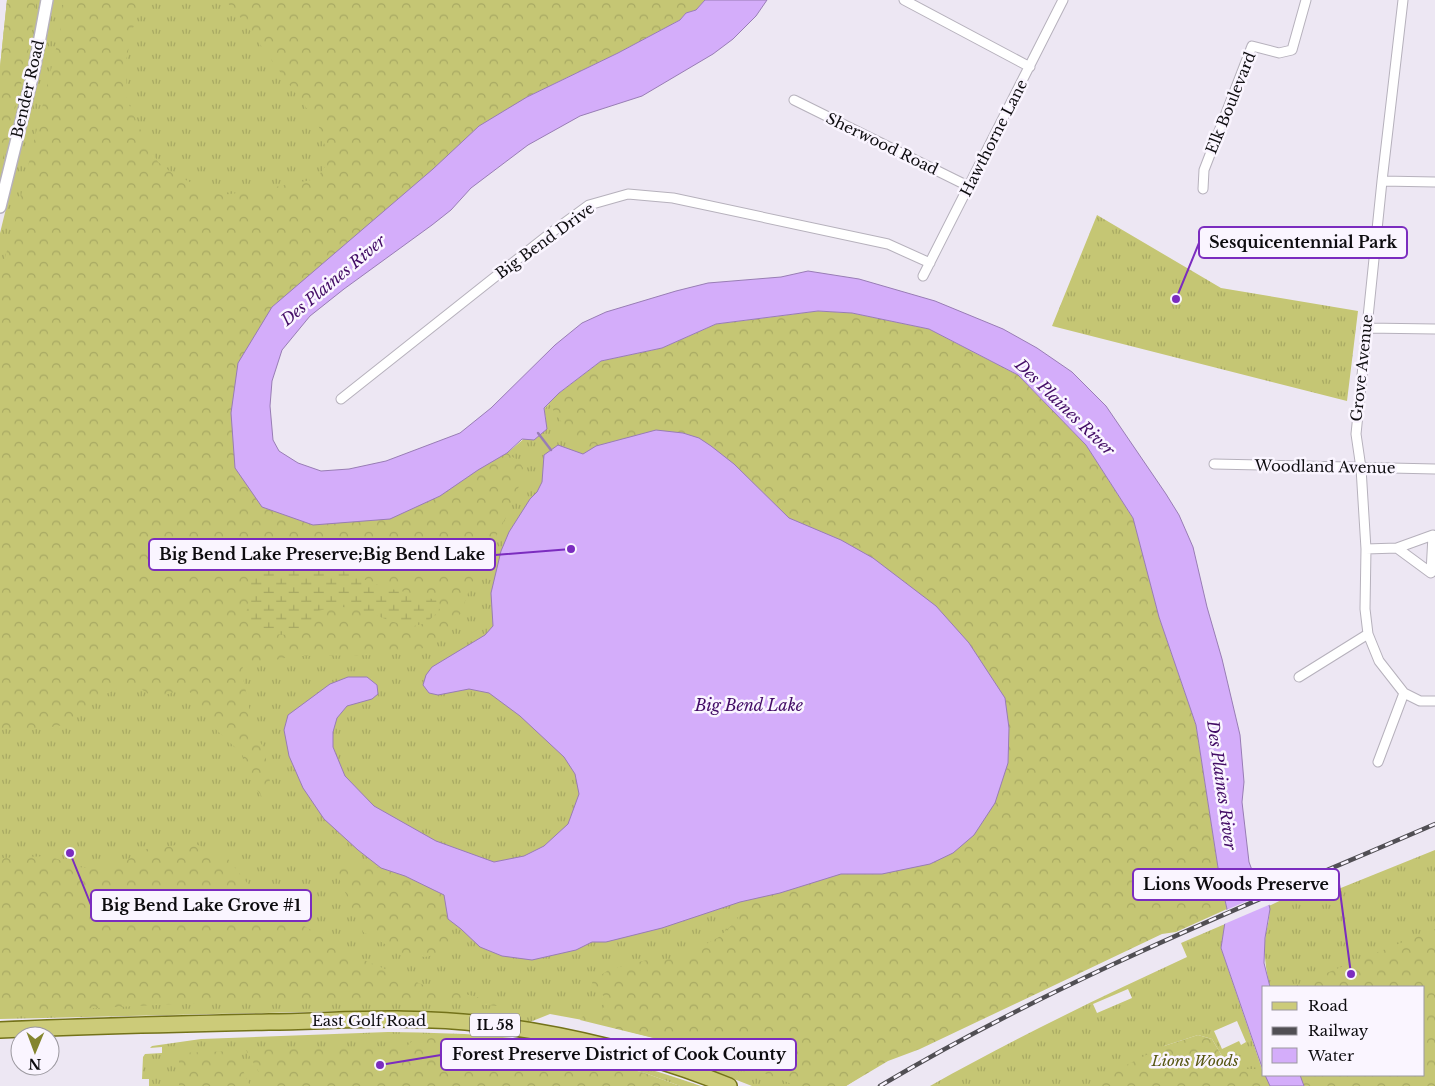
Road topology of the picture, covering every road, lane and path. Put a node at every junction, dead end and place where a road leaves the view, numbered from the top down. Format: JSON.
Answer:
{"nodes":[{"id":1,"x":47,"y":0,"type":"edge"},
{"id":2,"x":904,"y":0,"type":"edge"},
{"id":3,"x":1064,"y":0,"type":"edge"},
{"id":4,"x":1306,"y":0,"type":"edge"},
{"id":5,"x":1403,"y":0,"type":"edge"},
{"id":6,"x":1030,"y":66,"type":"junction"},
{"id":7,"x":794,"y":100,"type":"dead end"},
{"id":8,"x":1382,"y":182,"type":"junction"},
{"id":9,"x":1435,"y":182,"type":"edge"},
{"id":10,"x":970,"y":187,"type":"junction"},
{"id":11,"x":1203,"y":189,"type":"dead end"},
{"id":12,"x":0,"y":207,"type":"edge"},
{"id":13,"x":930,"y":263,"type":"junction"},
{"id":14,"x":923,"y":276,"type":"dead end"},
{"id":15,"x":1366,"y":328,"type":"junction"},
{"id":16,"x":1435,"y":329,"type":"edge"},
{"id":17,"x":340,"y":399,"type":"dead end"},
{"id":18,"x":1214,"y":464,"type":"dead end"},
{"id":19,"x":1361,"y":468,"type":"junction"},
{"id":20,"x":1435,"y":469,"type":"edge"},
{"id":21,"x":1397,"y":548,"type":"junction"},
{"id":22,"x":1366,"y":549,"type":"junction"},
{"id":23,"x":1368,"y":634,"type":"junction"},
{"id":24,"x":1298,"y":677,"type":"dead end"},
{"id":25,"x":1404,"y":693,"type":"junction"},
{"id":26,"x":1435,"y":700,"type":"edge"},
{"id":27,"x":1378,"y":762,"type":"dead end"},
{"id":28,"x":0,"y":1030,"type":"edge"},
{"id":29,"x":729,"y":1086,"type":"edge"}],
"edges":[{"from":1,"to":12,"type":"street","name":"Bender Road"},
{"from":2,"to":6,"type":"street"},
{"from":3,"to":6,"type":"street","name":"Hawthorne Lane"},
{"from":4,"to":11,"type":"street","name":"Elk Boulevard"},
{"from":5,"to":8,"type":"street","name":"Grove Avenue"},
{"from":6,"to":10,"type":"street","name":"Hawthorne Lane"},
{"from":7,"to":10,"type":"street","name":"Sherwood Road"},
{"from":8,"to":9,"type":"street"},
{"from":8,"to":15,"type":"street","name":"Grove Avenue"},
{"from":10,"to":13,"type":"street","name":"Hawthorne Lane"},
{"from":13,"to":14,"type":"street","name":"Hawthorne Lane"},
{"from":13,"to":17,"type":"street","name":"Big Bend Drive"},
{"from":15,"to":16,"type":"street"},
{"from":15,"to":19,"type":"street","name":"Grove Avenue"},
{"from":18,"to":19,"type":"street","name":"Woodland Avenue"},
{"from":19,"to":20,"type":"street","name":"Woodland Avenue"},
{"from":19,"to":22,"type":"street","name":"Grove Avenue"},
{"from":21,"to":21,"type":"street"},
{"from":21,"to":22,"type":"street"},
{"from":22,"to":23,"type":"street","name":"Grove Avenue"},
{"from":23,"to":24,"type":"street"},
{"from":23,"to":25,"type":"street","name":"Grove Avenue"},
{"from":25,"to":26,"type":"street"},
{"from":25,"to":27,"type":"street"},
{"from":28,"to":29,"type":"main road","name":"East Golf Road","number":"IL 58"}]}
